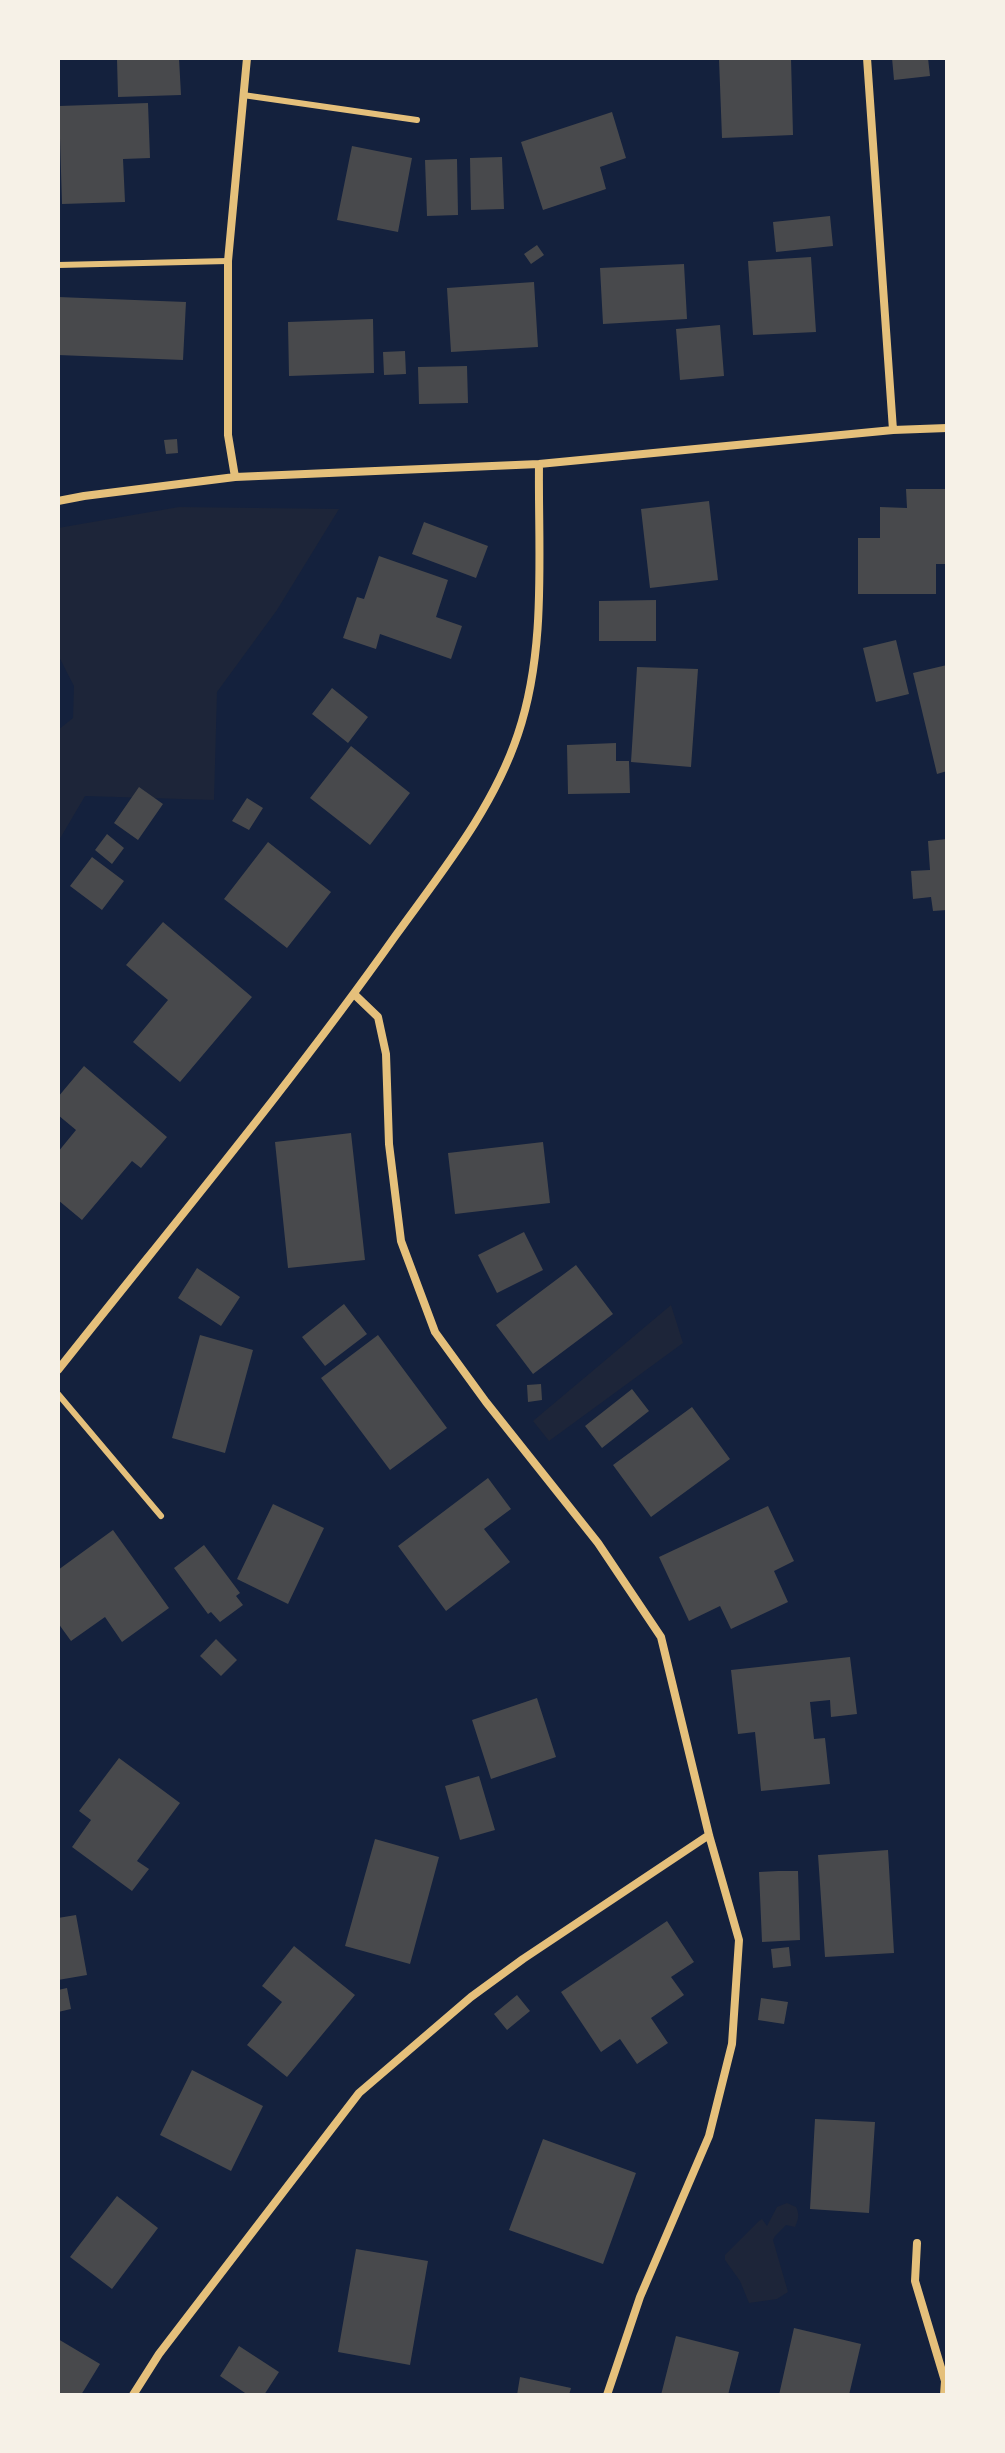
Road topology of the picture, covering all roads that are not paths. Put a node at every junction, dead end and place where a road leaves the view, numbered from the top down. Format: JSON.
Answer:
{"nodes":[{"id":1,"x":247,"y":58,"type":"edge"},
{"id":2,"x":867,"y":58,"type":"edge"},
{"id":3,"x":243,"y":95,"type":"junction"},
{"id":4,"x":417,"y":120,"type":"dead end"},
{"id":5,"x":228,"y":261,"type":"junction"},
{"id":6,"x":58,"y":265,"type":"edge"},
{"id":7,"x":947,"y":428,"type":"edge"},
{"id":8,"x":893,"y":430,"type":"junction"},
{"id":9,"x":539,"y":464,"type":"junction"},
{"id":10,"x":235,"y":477,"type":"junction"},
{"id":11,"x":58,"y":501,"type":"edge"},
{"id":12,"x":354,"y":994,"type":"junction"},
{"id":13,"x":58,"y":1370,"type":"edge"},
{"id":14,"x":58,"y":1394,"type":"edge"},
{"id":15,"x":161,"y":1516,"type":"dead end"},
{"id":16,"x":709,"y":1835,"type":"junction"},
{"id":17,"x":917,"y":2243,"type":"dead end"},
{"id":18,"x":133,"y":2395,"type":"edge"},
{"id":19,"x":607,"y":2395,"type":"edge"},
{"id":20,"x":944,"y":2395,"type":"edge"}],
"edges":[{"from":1,"to":3,"type":"street"},
{"from":2,"to":8,"type":"street"},
{"from":3,"to":4,"type":"lane"},
{"from":3,"to":5,"type":"street"},
{"from":5,"to":6,"type":"lane"},
{"from":5,"to":10,"type":"street"},
{"from":7,"to":8,"type":"street"},
{"from":8,"to":9,"type":"street"},
{"from":9,"to":10,"type":"street"},
{"from":9,"to":12,"type":"street"},
{"from":10,"to":11,"type":"street"},
{"from":12,"to":13,"type":"street"},
{"from":12,"to":16,"type":"street"},
{"from":14,"to":15,"type":"lane"},
{"from":16,"to":18,"type":"street"},
{"from":16,"to":19,"type":"street"},
{"from":17,"to":20,"type":"street"}]}
